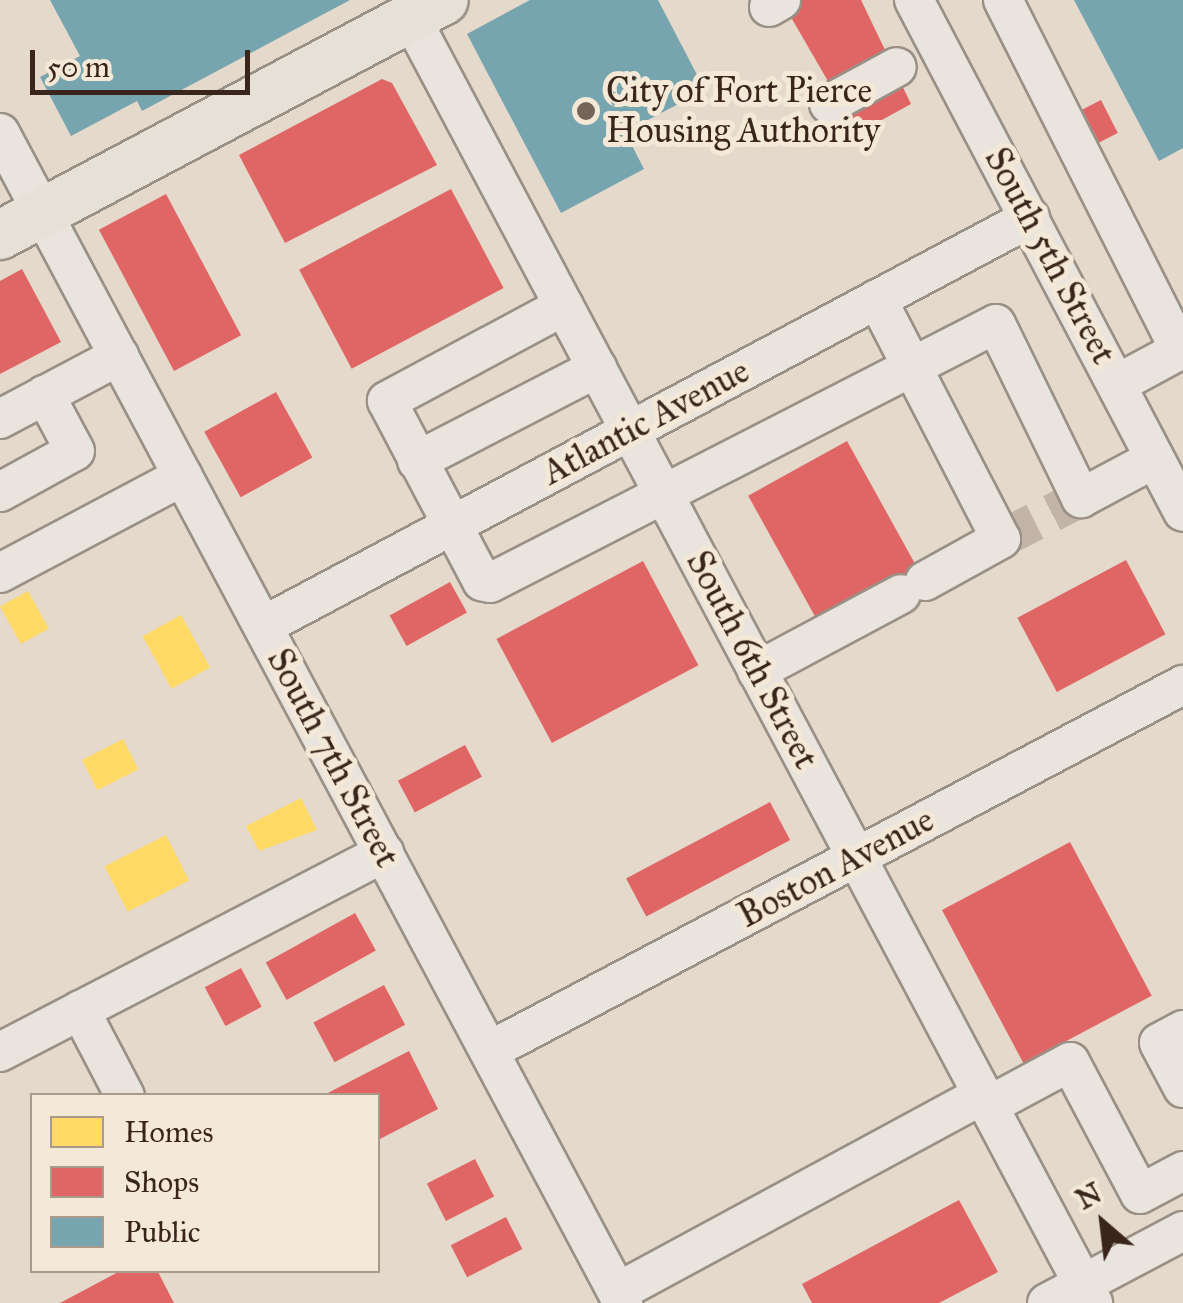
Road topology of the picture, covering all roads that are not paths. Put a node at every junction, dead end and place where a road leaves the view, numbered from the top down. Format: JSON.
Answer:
{"nodes":[{"id":1,"x":914,"y":0,"type":"edge"},
{"id":2,"x":1003,"y":0,"type":"edge"},
{"id":3,"x":427,"y":9,"type":"edge"},
{"id":4,"x":897,"y":67,"type":"dead end"},
{"id":5,"x":830,"y":104,"type":"dead end"},
{"id":6,"x":0,"y":132,"type":"edge"},
{"id":7,"x":43,"y":213,"type":"junction"},
{"id":8,"x":1030,"y":218,"type":"junction"},
{"id":9,"x":0,"y":236,"type":"edge"},
{"id":10,"x":877,"y":300,"type":"junction"},
{"id":11,"x":564,"y":306,"type":"junction"},
{"id":12,"x":120,"y":356,"type":"junction"},
{"id":13,"x":908,"y":366,"type":"junction"},
{"id":14,"x":597,"y":368,"type":"junction"},
{"id":15,"x":1117,"y":384,"type":"junction"},
{"id":16,"x":45,"y":395,"type":"junction"},
{"id":17,"x":0,"y":419,"type":"edge"},
{"id":18,"x":630,"y":430,"type":"junction"},
{"id":19,"x":1154,"y":459,"type":"junction"},
{"id":20,"x":416,"y":462,"type":"junction"},
{"id":21,"x":183,"y":476,"type":"junction"},
{"id":22,"x":0,"y":492,"type":"edge"},
{"id":23,"x":663,"y":493,"type":"junction"},
{"id":24,"x":1183,"y":512,"type":"edge"},
{"id":25,"x":452,"y":526,"type":"junction"},
{"id":26,"x":0,"y":573,"type":"edge"},
{"id":27,"x":263,"y":626,"type":"junction"},
{"id":28,"x":758,"y":671,"type":"junction"},
{"id":29,"x":1183,"y":685,"type":"edge"},
{"id":30,"x":384,"y":853,"type":"junction"},
{"id":31,"x":856,"y":858,"type":"junction"},
{"id":32,"x":80,"y":1010,"type":"junction"},
{"id":33,"x":1183,"y":1030,"type":"edge"},
{"id":34,"x":489,"y":1051,"type":"junction"},
{"id":35,"x":0,"y":1052,"type":"edge"},
{"id":36,"x":1183,"y":1088,"type":"edge"},
{"id":37,"x":123,"y":1093,"type":"edge"},
{"id":38,"x":985,"y":1100,"type":"junction"},
{"id":39,"x":1183,"y":1171,"type":"edge"},
{"id":40,"x":1183,"y":1231,"type":"edge"},
{"id":41,"x":1088,"y":1294,"type":"edge"},
{"id":42,"x":620,"y":1298,"type":"edge"},
{"id":43,"x":1046,"y":1303,"type":"edge"}],
"edges":[{"from":1,"to":8,"type":"street","name":"South 5th Street"},
{"from":2,"to":15,"type":"street"},
{"from":3,"to":7,"type":"main road"},
{"from":3,"to":11,"type":"street","name":"South 6th Street"},
{"from":4,"to":5,"type":"street"},
{"from":6,"to":7,"type":"street","name":"South 7th Street"},
{"from":7,"to":9,"type":"main road"},
{"from":7,"to":12,"type":"street","name":"South 7th Street"},
{"from":8,"to":10,"type":"street","name":"Atlantic Avenue"},
{"from":8,"to":15,"type":"street","name":"South 5th Street"},
{"from":10,"to":13,"type":"street"},
{"from":10,"to":18,"type":"street","name":"Atlantic Avenue"},
{"from":11,"to":14,"type":"street","name":"South 6th Street"},
{"from":11,"to":20,"type":"street"},
{"from":12,"to":16,"type":"street"},
{"from":12,"to":21,"type":"street","name":"South 7th Street"},
{"from":13,"to":19,"type":"street"},
{"from":13,"to":23,"type":"street"},
{"from":13,"to":28,"type":"street"},
{"from":14,"to":18,"type":"street","name":"South 6th Street"},
{"from":14,"to":20,"type":"street"},
{"from":15,"to":19,"type":"street","name":"South 5th Street"},
{"from":16,"to":17,"type":"street"},
{"from":16,"to":22,"type":"street"},
{"from":18,"to":23,"type":"street","name":"South 6th Street"},
{"from":18,"to":25,"type":"street","name":"Atlantic Avenue"},
{"from":19,"to":24,"type":"street","name":"South 5th Street"},
{"from":20,"to":25,"type":"street"},
{"from":21,"to":26,"type":"street"},
{"from":21,"to":27,"type":"street","name":"South 7th Street"},
{"from":23,"to":25,"type":"street"},
{"from":23,"to":28,"type":"street","name":"South 6th Street"},
{"from":25,"to":27,"type":"street","name":"Atlantic Avenue"},
{"from":27,"to":30,"type":"street","name":"South 7th Street"},
{"from":28,"to":31,"type":"street","name":"South 6th Street"},
{"from":29,"to":31,"type":"street","name":"Boston Avenue"},
{"from":30,"to":32,"type":"street"},
{"from":30,"to":34,"type":"street","name":"South 7th Street"},
{"from":31,"to":34,"type":"street","name":"Boston Avenue"},
{"from":31,"to":38,"type":"street","name":"South 6th Street"},
{"from":32,"to":35,"type":"street"},
{"from":32,"to":37,"type":"street"},
{"from":33,"to":36,"type":"street"},
{"from":34,"to":42,"type":"street","name":"South 7th Street"},
{"from":38,"to":39,"type":"street"},
{"from":38,"to":41,"type":"street","name":"South 6th Street"},
{"from":38,"to":42,"type":"street"},
{"from":40,"to":41,"type":"street"},
{"from":41,"to":43,"type":"street"}]}
